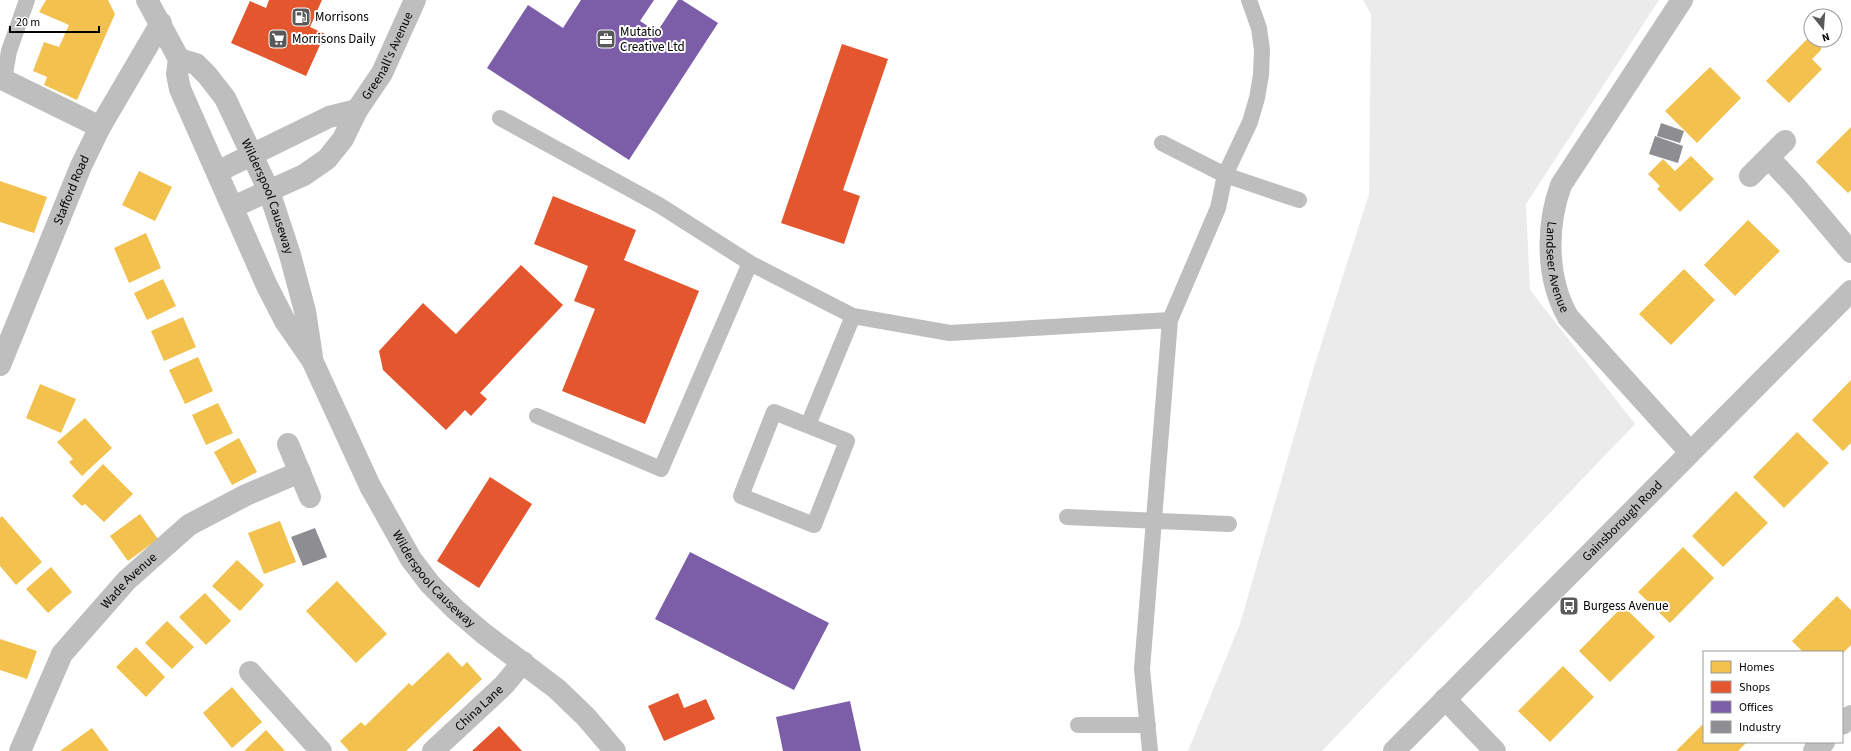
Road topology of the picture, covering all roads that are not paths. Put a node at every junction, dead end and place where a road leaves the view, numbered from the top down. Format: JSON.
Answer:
{"nodes":[{"id":1,"x":27,"y":0,"type":"edge"},
{"id":2,"x":147,"y":0,"type":"edge"},
{"id":3,"x":415,"y":0,"type":"edge"},
{"id":4,"x":1249,"y":0,"type":"edge"},
{"id":5,"x":1682,"y":0,"type":"edge"},
{"id":6,"x":160,"y":23,"type":"junction"},
{"id":7,"x":179,"y":59,"type":"junction"},
{"id":8,"x":2,"y":79,"type":"edge"},
{"id":9,"x":358,"y":110,"type":"junction"},
{"id":10,"x":500,"y":118,"type":"dead end"},
{"id":11,"x":100,"y":127,"type":"junction"},
{"id":12,"x":1785,"y":141,"type":"dead end"},
{"id":13,"x":1162,"y":143,"type":"dead end"},
{"id":14,"x":252,"y":155,"type":"junction"},
{"id":15,"x":1769,"y":158,"type":"junction"},
{"id":16,"x":217,"y":172,"type":"junction"},
{"id":17,"x":1225,"y":175,"type":"junction"},
{"id":18,"x":1750,"y":176,"type":"dead end"},
{"id":19,"x":269,"y":191,"type":"junction"},
{"id":20,"x":1299,"y":200,"type":"dead end"},
{"id":21,"x":233,"y":207,"type":"junction"},
{"id":22,"x":1851,"y":252,"type":"edge"},
{"id":23,"x":750,"y":263,"type":"junction"},
{"id":24,"x":1851,"y":291,"type":"edge"},
{"id":25,"x":853,"y":316,"type":"junction"},
{"id":26,"x":1170,"y":320,"type":"junction"},
{"id":27,"x":312,"y":360,"type":"junction"},
{"id":28,"x":0,"y":365,"type":"edge"},
{"id":29,"x":537,"y":416,"type":"dead end"},
{"id":30,"x":808,"y":425,"type":"junction"},
{"id":31,"x":288,"y":444,"type":"dead end"},
{"id":32,"x":1690,"y":452,"type":"junction"},
{"id":33,"x":300,"y":472,"type":"junction"},
{"id":34,"x":310,"y":497,"type":"dead end"},
{"id":35,"x":1067,"y":517,"type":"dead end"},
{"id":36,"x":1154,"y":522,"type":"junction"},
{"id":37,"x":1229,"y":524,"type":"dead end"},
{"id":38,"x":522,"y":662,"type":"junction"},
{"id":39,"x":250,"y":672,"type":"dead end"},
{"id":40,"x":1445,"y":699,"type":"junction"},
{"id":41,"x":1851,"y":716,"type":"edge"},
{"id":42,"x":1843,"y":723,"type":"edge"},
{"id":43,"x":1078,"y":725,"type":"dead end"},
{"id":44,"x":1148,"y":725,"type":"junction"},
{"id":45,"x":1823,"y":743,"type":"edge"},
{"id":46,"x":609,"y":749,"type":"edge"},
{"id":47,"x":20,"y":751,"type":"edge"},
{"id":48,"x":321,"y":751,"type":"edge"},
{"id":49,"x":433,"y":751,"type":"edge"},
{"id":50,"x":1150,"y":751,"type":"edge"},
{"id":51,"x":1394,"y":751,"type":"edge"},
{"id":52,"x":1495,"y":751,"type":"edge"},
{"id":53,"x":1814,"y":751,"type":"edge"}],
"edges":[{"from":1,"to":8,"type":"lane"},
{"from":2,"to":6,"type":"main road"},
{"from":3,"to":9,"type":"main road","name":"Greenall's Avenue"},
{"from":4,"to":17,"type":"lane"},
{"from":5,"to":32,"type":"main road","name":"Landseer Avenue"},
{"from":6,"to":7,"type":"main road"},
{"from":6,"to":11,"type":"main road","name":"Stafford Road"},
{"from":7,"to":14,"type":"main road","name":"Wilderspool Causeway"},
{"from":7,"to":16,"type":"main road","name":"Wilderspool Causeway"},
{"from":8,"to":11,"type":"main road"},
{"from":9,"to":14,"type":"main road"},
{"from":9,"to":19,"type":"main road","name":"Greenall's Avenue"},
{"from":10,"to":23,"type":"lane"},
{"from":11,"to":28,"type":"main road","name":"Stafford Road"},
{"from":12,"to":15,"type":"main road"},
{"from":13,"to":17,"type":"lane"},
{"from":14,"to":16,"type":"main road"},
{"from":14,"to":19,"type":"main road","name":"Wilderspool Causeway"},
{"from":15,"to":18,"type":"main road"},
{"from":15,"to":22,"type":"main road"},
{"from":16,"to":21,"type":"main road","name":"Wilderspool Causeway"},
{"from":17,"to":20,"type":"lane"},
{"from":17,"to":26,"type":"lane"},
{"from":19,"to":21,"type":"main road","name":"Greenall's Avenue"},
{"from":19,"to":27,"type":"main road","name":"Wilderspool Causeway"},
{"from":21,"to":27,"type":"main road","name":"Wilderspool Causeway"},
{"from":23,"to":25,"type":"lane"},
{"from":23,"to":29,"type":"lane"},
{"from":24,"to":32,"type":"main road","name":"Gainsborough Road"},
{"from":25,"to":26,"type":"lane"},
{"from":25,"to":30,"type":"lane"},
{"from":26,"to":36,"type":"lane"},
{"from":27,"to":38,"type":"main road","name":"Wilderspool Causeway"},
{"from":30,"to":30,"type":"lane"},
{"from":31,"to":33,"type":"main road"},
{"from":32,"to":40,"type":"main road","name":"Gainsborough Road"},
{"from":33,"to":34,"type":"main road"},
{"from":33,"to":47,"type":"main road","name":"Wade Avenue"},
{"from":35,"to":36,"type":"lane"},
{"from":36,"to":37,"type":"lane"},
{"from":36,"to":44,"type":"lane"},
{"from":38,"to":46,"type":"main road","name":"Wilderspool Causeway"},
{"from":38,"to":49,"type":"main road","name":"China Lane"},
{"from":39,"to":48,"type":"main road"},
{"from":40,"to":51,"type":"main road","name":"Gainsborough Road"},
{"from":40,"to":52,"type":"main road"},
{"from":41,"to":42,"type":"main road"},
{"from":43,"to":44,"type":"lane"},
{"from":44,"to":50,"type":"lane"},
{"from":45,"to":53,"type":"main road"}]}
